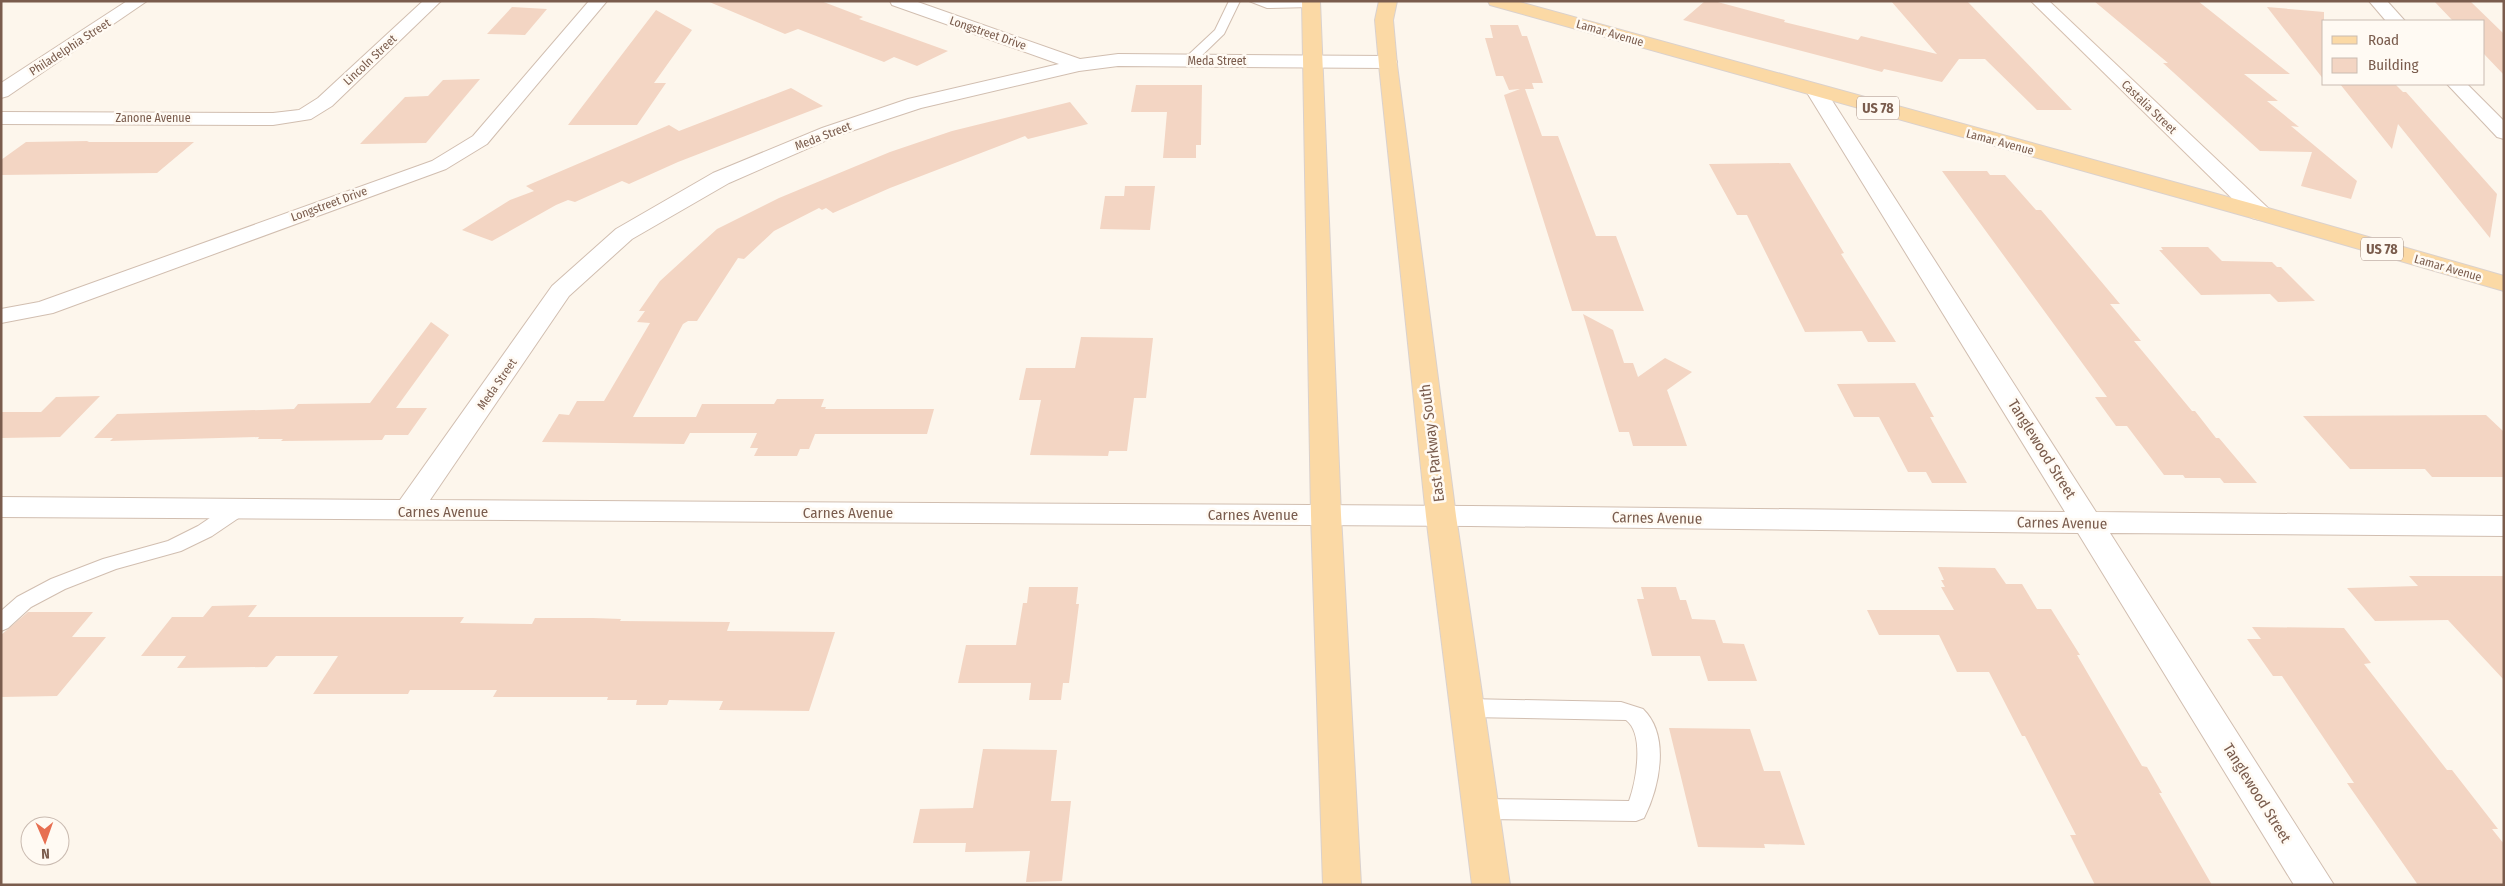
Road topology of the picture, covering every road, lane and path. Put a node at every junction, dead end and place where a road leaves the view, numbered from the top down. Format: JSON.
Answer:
{"nodes":[{"id":1,"x":139,"y":1,"type":"edge"},
{"id":2,"x":433,"y":1,"type":"edge"},
{"id":3,"x":599,"y":1,"type":"edge"},
{"id":4,"x":898,"y":1,"type":"edge"},
{"id":5,"x":1235,"y":1,"type":"edge"},
{"id":6,"x":1254,"y":1,"type":"edge"},
{"id":7,"x":1388,"y":1,"type":"edge"},
{"id":8,"x":1496,"y":1,"type":"edge"},
{"id":9,"x":2038,"y":1,"type":"edge"},
{"id":10,"x":2377,"y":1,"type":"edge"},
{"id":11,"x":1311,"y":3,"type":"edge"},
{"id":12,"x":2395,"y":20,"type":"edge"},
{"id":13,"x":1189,"y":61,"type":"junction"},
{"id":14,"x":1311,"y":62,"type":"junction"},
{"id":15,"x":1388,"y":62,"type":"junction"},
{"id":16,"x":1079,"y":65,"type":"junction"},
{"id":17,"x":2457,"y":85,"type":"edge"},
{"id":18,"x":1816,"y":91,"type":"junction"},
{"id":19,"x":1,"y":92,"type":"edge"},
{"id":20,"x":304,"y":116,"type":"joint"},
{"id":21,"x":1,"y":118,"type":"edge"},
{"id":22,"x":2504,"y":133,"type":"edge"},
{"id":23,"x":2260,"y":213,"type":"junction"},
{"id":24,"x":2504,"y":284,"type":"edge"},
{"id":25,"x":1,"y":316,"type":"edge"},
{"id":26,"x":1,"y":507,"type":"edge"},
{"id":27,"x":236,"y":510,"type":"junction"},
{"id":28,"x":408,"y":512,"type":"junction"},
{"id":29,"x":1326,"y":515,"type":"junction"},
{"id":30,"x":1441,"y":516,"type":"junction"},
{"id":31,"x":2089,"y":524,"type":"junction"},
{"id":32,"x":2504,"y":526,"type":"edge"},
{"id":33,"x":1,"y":623,"type":"edge"},
{"id":34,"x":1467,"y":708,"type":"junction"},
{"id":35,"x":1481,"y":809,"type":"junction"},
{"id":36,"x":1342,"y":885,"type":"edge"},
{"id":37,"x":1491,"y":885,"type":"edge"},
{"id":38,"x":2314,"y":885,"type":"edge"}],
"edges":[{"from":1,"to":19,"type":"street","name":"Philadelphia Street"},
{"from":2,"to":20,"type":"street","name":"Lincoln Street"},
{"from":3,"to":25,"type":"street","name":"Longstreet Drive"},
{"from":4,"to":16,"type":"street","name":"Longstreet Drive"},
{"from":5,"to":13,"type":"lane"},
{"from":6,"to":11,"type":"lane"},
{"from":7,"to":15,"type":"main road","name":"East Parkway South"},
{"from":8,"to":18,"type":"main road","name":"Lamar Avenue","number":"US 78"},
{"from":9,"to":23,"type":"street","name":"Castalia Street"},
{"from":10,"to":12,"type":"street"},
{"from":11,"to":14,"type":"main road"},
{"from":13,"to":14,"type":"street","name":"Meda Street"},
{"from":13,"to":16,"type":"street","name":"Meda Street"},
{"from":14,"to":15,"type":"street","name":"Meda Street"},
{"from":14,"to":29,"type":"main road"},
{"from":15,"to":30,"type":"main road","name":"East Parkway South"},
{"from":16,"to":28,"type":"street","name":"Meda Street"},
{"from":17,"to":22,"type":"street"},
{"from":18,"to":23,"type":"main road","name":"Lamar Avenue","number":"US 78"},
{"from":18,"to":31,"type":"street","name":"Tanglewood Street"},
{"from":20,"to":21,"type":"street","name":"Zanone Avenue"},
{"from":23,"to":24,"type":"main road","name":"Lamar Avenue","number":"US 78"},
{"from":26,"to":27,"type":"street","name":"Carnes Avenue"},
{"from":27,"to":28,"type":"street","name":"Carnes Avenue"},
{"from":27,"to":33,"type":"lane"},
{"from":28,"to":29,"type":"street","name":"Carnes Avenue"},
{"from":29,"to":30,"type":"street","name":"Carnes Avenue"},
{"from":29,"to":36,"type":"main road"},
{"from":30,"to":31,"type":"street","name":"Carnes Avenue"},
{"from":30,"to":34,"type":"main road","name":"East Parkway South"},
{"from":31,"to":32,"type":"street","name":"Carnes Avenue"},
{"from":31,"to":38,"type":"street","name":"Tanglewood Street"},
{"from":34,"to":35,"type":"main road","name":"East Parkway South"},
{"from":34,"to":35,"type":"lane"},
{"from":35,"to":37,"type":"main road","name":"East Parkway South"}]}
